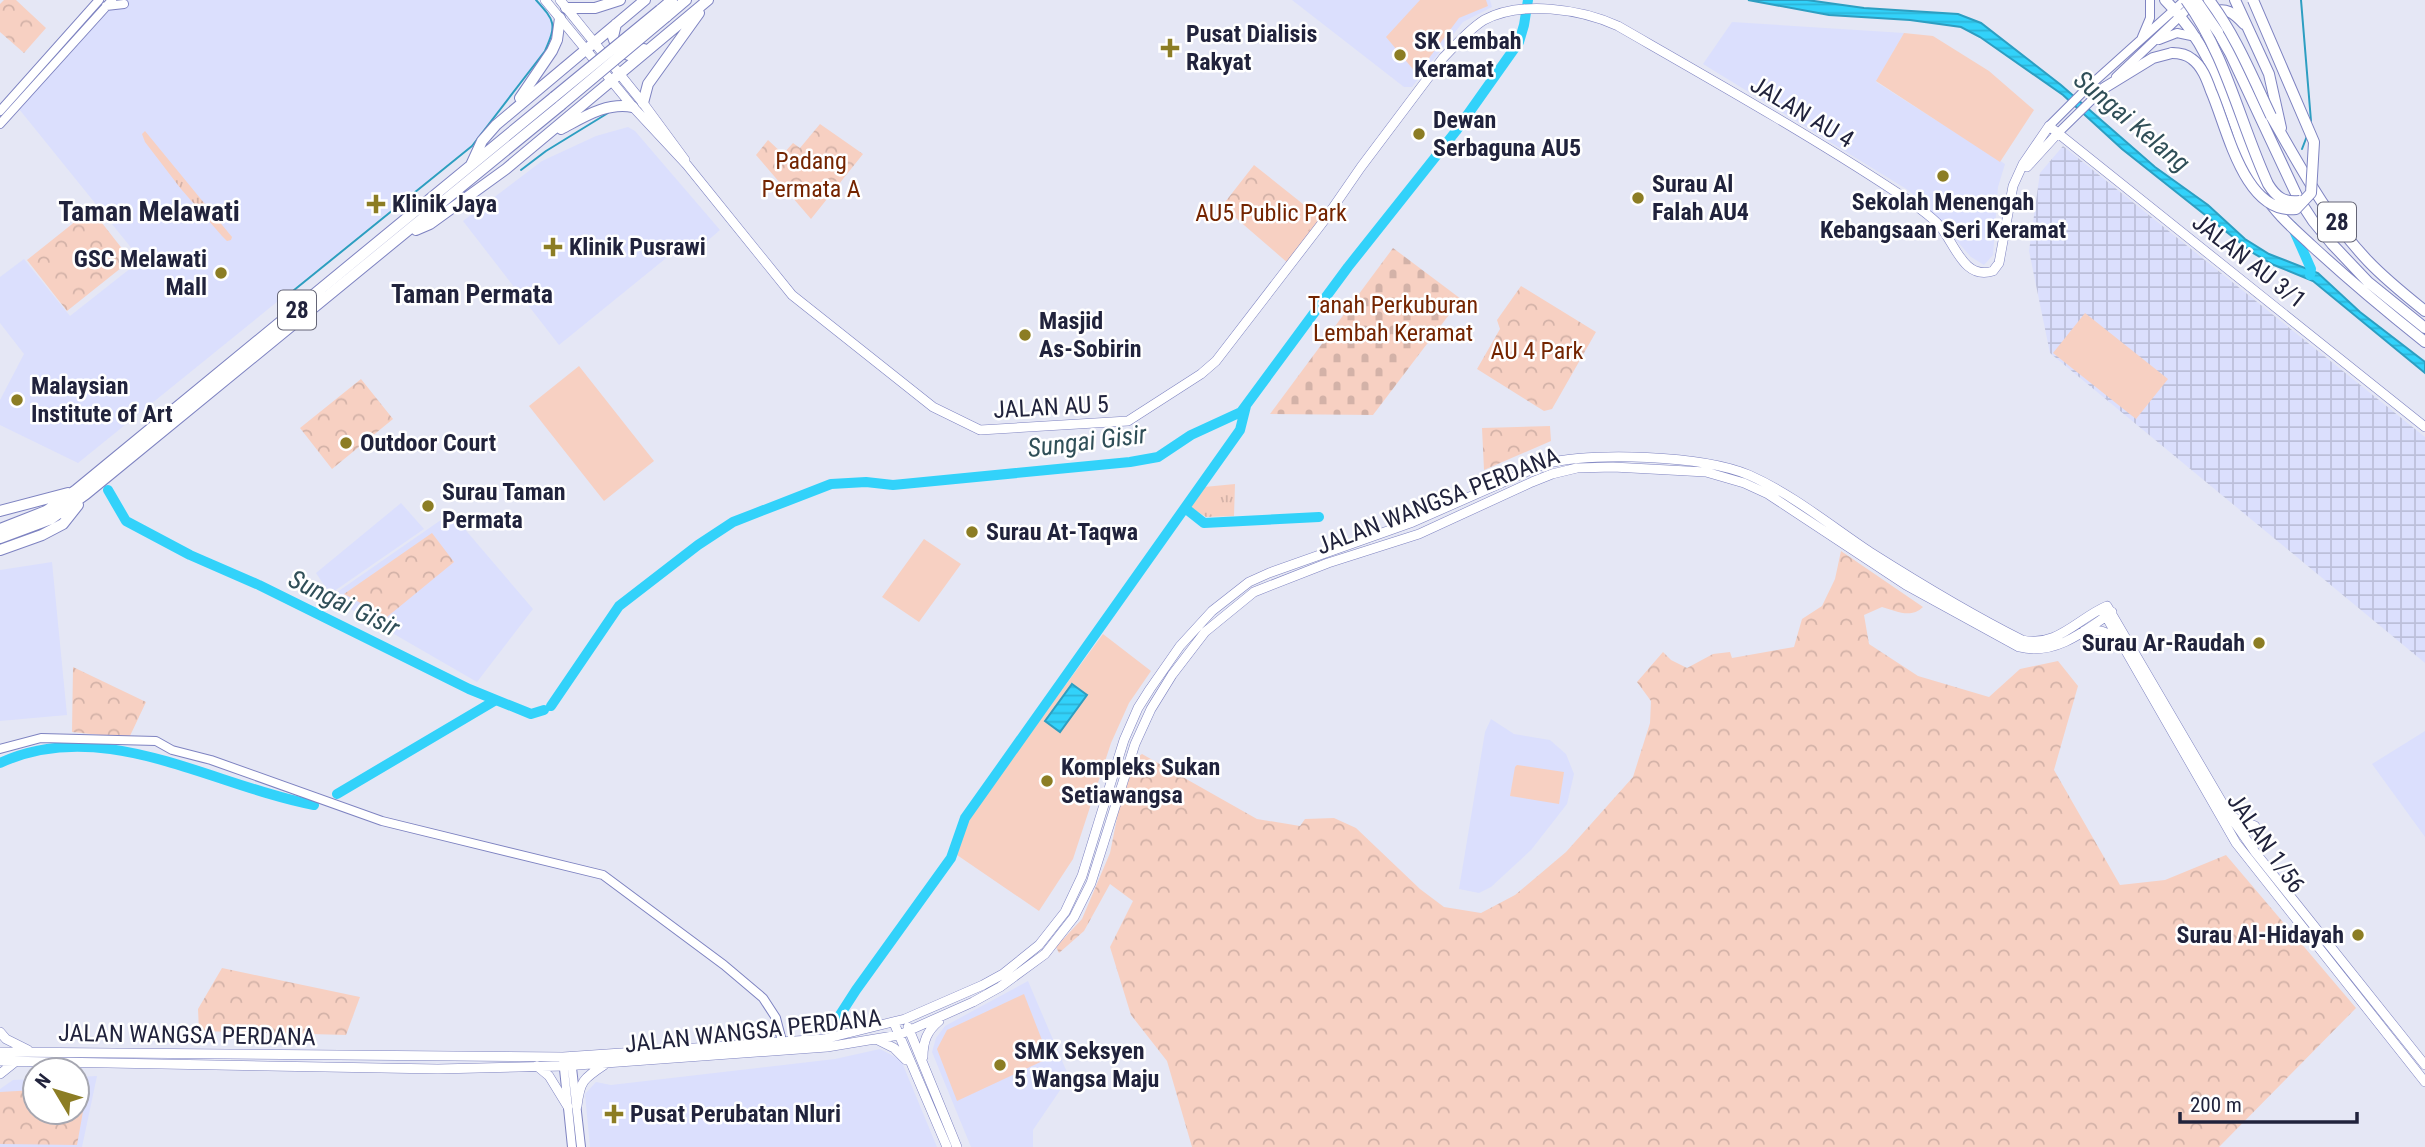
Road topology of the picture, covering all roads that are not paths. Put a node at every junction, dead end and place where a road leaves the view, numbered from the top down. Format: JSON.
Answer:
{"nodes":[{"id":1,"x":545,"y":0,"type":"edge"},
{"id":2,"x":620,"y":0,"type":"edge"},
{"id":3,"x":645,"y":0,"type":"edge"},
{"id":4,"x":672,"y":0,"type":"edge"},
{"id":5,"x":686,"y":0,"type":"edge"},
{"id":6,"x":708,"y":0,"type":"edge"},
{"id":7,"x":2150,"y":0,"type":"edge"},
{"id":8,"x":2165,"y":0,"type":"edge"},
{"id":9,"x":2185,"y":0,"type":"edge"},
{"id":10,"x":2197,"y":0,"type":"edge"},
{"id":11,"x":2209,"y":0,"type":"edge"},
{"id":12,"x":2235,"y":0,"type":"edge"},
{"id":13,"x":2252,"y":0,"type":"edge"},
{"id":14,"x":106,"y":2,"type":"edge"},
{"id":15,"x":124,"y":4,"type":"dead end"},
{"id":16,"x":562,"y":9,"type":"edge"},
{"id":17,"x":1505,"y":11,"type":"joint"},
{"id":18,"x":663,"y":13,"type":"junction"},
{"id":19,"x":2177,"y":13,"type":"junction"},
{"id":20,"x":616,"y":24,"type":"junction"},
{"id":21,"x":2250,"y":30,"type":"junction"},
{"id":22,"x":2199,"y":42,"type":"junction"},
{"id":23,"x":656,"y":44,"type":"junction"},
{"id":24,"x":2144,"y":44,"type":"junction"},
{"id":25,"x":589,"y":46,"type":"junction"},
{"id":26,"x":2259,"y":50,"type":"junction"},
{"id":27,"x":555,"y":75,"type":"junction"},
{"id":28,"x":615,"y":78,"type":"junction"},
{"id":29,"x":2104,"y":89,"type":"junction"},
{"id":30,"x":557,"y":101,"type":"junction"},
{"id":31,"x":638,"y":105,"type":"junction"},
{"id":32,"x":582,"y":106,"type":"junction"},
{"id":33,"x":0,"y":111,"type":"edge"},
{"id":34,"x":510,"y":112,"type":"junction"},
{"id":35,"x":0,"y":124,"type":"edge"},
{"id":36,"x":2049,"y":126,"type":"junction"},
{"id":37,"x":2058,"y":133,"type":"junction"},
{"id":38,"x":2281,"y":134,"type":"junction"},
{"id":39,"x":544,"y":137,"type":"junction"},
{"id":40,"x":470,"y":167,"type":"junction"},
{"id":41,"x":2306,"y":201,"type":"junction"},
{"id":42,"x":2008,"y":210,"type":"junction"},
{"id":43,"x":398,"y":239,"type":"junction"},
{"id":44,"x":2425,"y":311,"type":"edge"},
{"id":45,"x":2425,"y":328,"type":"edge"},
{"id":46,"x":2425,"y":342,"type":"edge"},
{"id":47,"x":2425,"y":427,"type":"edge"},
{"id":48,"x":81,"y":492,"type":"junction"},
{"id":49,"x":0,"y":511,"type":"edge"},
{"id":50,"x":0,"y":529,"type":"edge"},
{"id":51,"x":0,"y":538,"type":"edge"},
{"id":52,"x":0,"y":550,"type":"edge"},
{"id":53,"x":2107,"y":611,"type":"junction"},
{"id":54,"x":2080,"y":633,"type":"junction"},
{"id":55,"x":2119,"y":638,"type":"junction"},
{"id":56,"x":0,"y":749,"type":"edge"},
{"id":57,"x":2230,"y":816,"type":"junction"},
{"id":58,"x":2255,"y":852,"type":"junction"},
{"id":59,"x":949,"y":1013,"type":"junction"},
{"id":60,"x":905,"y":1019,"type":"junction"},
{"id":61,"x":894,"y":1023,"type":"junction"},
{"id":62,"x":909,"y":1031,"type":"junction"},
{"id":63,"x":0,"y":1032,"type":"edge"},
{"id":64,"x":899,"y":1035,"type":"junction"},
{"id":65,"x":876,"y":1039,"type":"junction"},
{"id":66,"x":782,"y":1041,"type":"junction"},
{"id":67,"x":0,"y":1052,"type":"edge"},
{"id":68,"x":32,"y":1052,"type":"junction"},
{"id":69,"x":0,"y":1061,"type":"edge"},
{"id":70,"x":567,"y":1061,"type":"junction"},
{"id":71,"x":15,"y":1062,"type":"junction"},
{"id":72,"x":606,"y":1064,"type":"junction"},
{"id":73,"x":923,"y":1065,"type":"junction"},
{"id":74,"x":2425,"y":1065,"type":"edge"},
{"id":75,"x":537,"y":1066,"type":"junction"},
{"id":76,"x":912,"y":1066,"type":"junction"},
{"id":77,"x":0,"y":1074,"type":"edge"},
{"id":78,"x":2425,"y":1082,"type":"edge"},
{"id":79,"x":572,"y":1106,"type":"junction"},
{"id":80,"x":572,"y":1147,"type":"edge"},
{"id":81,"x":581,"y":1147,"type":"edge"},
{"id":82,"x":947,"y":1147,"type":"edge"},
{"id":83,"x":957,"y":1147,"type":"edge"}],
"edges":[{"from":1,"to":16,"type":"main road","name":"JALAN AU 5"},
{"from":2,"to":16,"type":"highway"},
{"from":3,"to":20,"type":"highway"},
{"from":4,"to":18,"type":"highway","number":"28"},
{"from":5,"to":18,"type":"highway","number":"28"},
{"from":6,"to":23,"type":"highway"},
{"from":6,"to":31,"type":"highway"},
{"from":7,"to":24,"type":"street"},
{"from":8,"to":19,"type":"highway"},
{"from":9,"to":19,"type":"street","name":"JALAN AU 4"},
{"from":9,"to":41,"type":"highway","bridge":true},
{"from":10,"to":19,"type":"street","name":"JALAN AU 4"},
{"from":10,"to":45,"type":"highway","number":"28","bridge":true},
{"from":11,"to":38,"type":"highway","number":"28","bridge":true},
{"from":12,"to":21,"type":"highway"},
{"from":13,"to":26,"type":"highway"},
{"from":13,"to":41,"type":"highway","bridge":true},
{"from":14,"to":15,"type":"street"},
{"from":14,"to":33,"type":"street"},
{"from":14,"to":35,"type":"street"},
{"from":16,"to":25,"type":"main road","name":"JALAN AU 5"},
{"from":16,"to":34,"type":"highway"},
{"from":17,"to":31,"type":"main road","name":"JALAN AU 5"},
{"from":17,"to":42,"type":"main road","name":"JALAN AU 4"},
{"from":18,"to":30,"type":"highway","number":"28","bridge":true},
{"from":19,"to":22,"type":"highway"},
{"from":19,"to":24,"type":"street","name":"JALAN AU 4"},
{"from":20,"to":23,"type":"highway"},
{"from":20,"to":25,"type":"highway"},
{"from":21,"to":22,"type":"highway"},
{"from":21,"to":26,"type":"highway"},
{"from":22,"to":24,"type":"street"},
{"from":22,"to":46,"type":"highway","bridge":true},
{"from":23,"to":28,"type":"highway"},
{"from":24,"to":29,"type":"street","name":"JALAN AU 4"},
{"from":24,"to":36,"type":"street","name":"JALAN AU 4"},
{"from":25,"to":27,"type":"highway"},
{"from":25,"to":28,"type":"main road","name":"JALAN AU 5"},
{"from":26,"to":38,"type":"highway"},
{"from":27,"to":32,"type":"highway"},
{"from":27,"to":34,"type":"highway"},
{"from":28,"to":31,"type":"main road","name":"JALAN AU 5"},
{"from":28,"to":32,"type":"highway"},
{"from":29,"to":37,"type":"street","name":"JALAN AU 4"},
{"from":29,"to":41,"type":"highway","bridge":true},
{"from":30,"to":40,"type":"highway","number":"28"},
{"from":30,"to":43,"type":"highway","number":"28"},
{"from":31,"to":39,"type":"highway"},
{"from":32,"to":39,"type":"highway"},
{"from":34,"to":40,"type":"highway"},
{"from":36,"to":37,"type":"main road","name":"JALAN AU 3/1"},
{"from":36,"to":42,"type":"main road","name":"JALAN AU 4"},
{"from":37,"to":42,"type":"main road","name":"JALAN AU 4"},
{"from":37,"to":47,"type":"main road","name":"JALAN AU 3/1"},
{"from":38,"to":44,"type":"highway","number":"28"},
{"from":39,"to":43,"type":"highway"},
{"from":40,"to":48,"type":"highway","number":"28"},
{"from":43,"to":48,"type":"highway","number":"28"},
{"from":48,"to":49,"type":"highway"},
{"from":48,"to":50,"type":"highway","number":"28"},
{"from":48,"to":51,"type":"highway","number":"28"},
{"from":48,"to":52,"type":"highway"},
{"from":53,"to":54,"type":"main road","name":"JALAN WANGSA PERDANA"},
{"from":53,"to":55,"type":"main road","name":"JALAN 1/56"},
{"from":53,"to":57,"type":"main road","name":"JALAN 1/56"},
{"from":53,"to":60,"type":"main road","name":"JALAN WANGSA PERDANA"},
{"from":54,"to":55,"type":"main road"},
{"from":54,"to":59,"type":"main road","name":"JALAN WANGSA PERDANA"},
{"from":55,"to":78,"type":"main road","name":"JALAN 1/56"},
{"from":56,"to":66,"type":"street"},
{"from":57,"to":58,"type":"main road","name":"JALAN 1/56"},
{"from":57,"to":58,"type":"main road"},
{"from":58,"to":74,"type":"main road","name":"JALAN 1/56"},
{"from":59,"to":62,"type":"main road","name":"JALAN WANGSA PERDANA"},
{"from":59,"to":73,"type":"main road"},
{"from":60,"to":61,"type":"main road","name":"JALAN WANGSA PERDANA"},
{"from":60,"to":62,"type":"main road"},
{"from":61,"to":64,"type":"main road"},
{"from":61,"to":66,"type":"main road","name":"JALAN WANGSA PERDANA"},
{"from":62,"to":64,"type":"main road","name":"JALAN WANGSA PERDANA"},
{"from":62,"to":73,"type":"main road"},
{"from":63,"to":68,"type":"main road"},
{"from":64,"to":65,"type":"main road","name":"JALAN WANGSA PERDANA"},
{"from":64,"to":76,"type":"main road"},
{"from":65,"to":72,"type":"main road","name":"JALAN WANGSA PERDANA"},
{"from":65,"to":76,"type":"main road"},
{"from":66,"to":70,"type":"main road","name":"JALAN WANGSA PERDANA"},
{"from":67,"to":68,"type":"main road","name":"JALAN WANGSA PERDANA"},
{"from":68,"to":70,"type":"main road","name":"JALAN WANGSA PERDANA"},
{"from":69,"to":71,"type":"main road","name":"JALAN WANGSA PERDANA"},
{"from":70,"to":72,"type":"main road","name":"JALAN WANGSA PERDANA"},
{"from":70,"to":75,"type":"main road","name":"JALAN WANGSA PERDANA"},
{"from":70,"to":79,"type":"street"},
{"from":71,"to":75,"type":"main road","name":"JALAN WANGSA PERDANA"},
{"from":71,"to":77,"type":"main road"},
{"from":72,"to":79,"type":"main road"},
{"from":73,"to":83,"type":"main road"},
{"from":75,"to":79,"type":"main road"},
{"from":76,"to":82,"type":"main road"},
{"from":79,"to":80,"type":"street"},
{"from":79,"to":81,"type":"street"}]}
